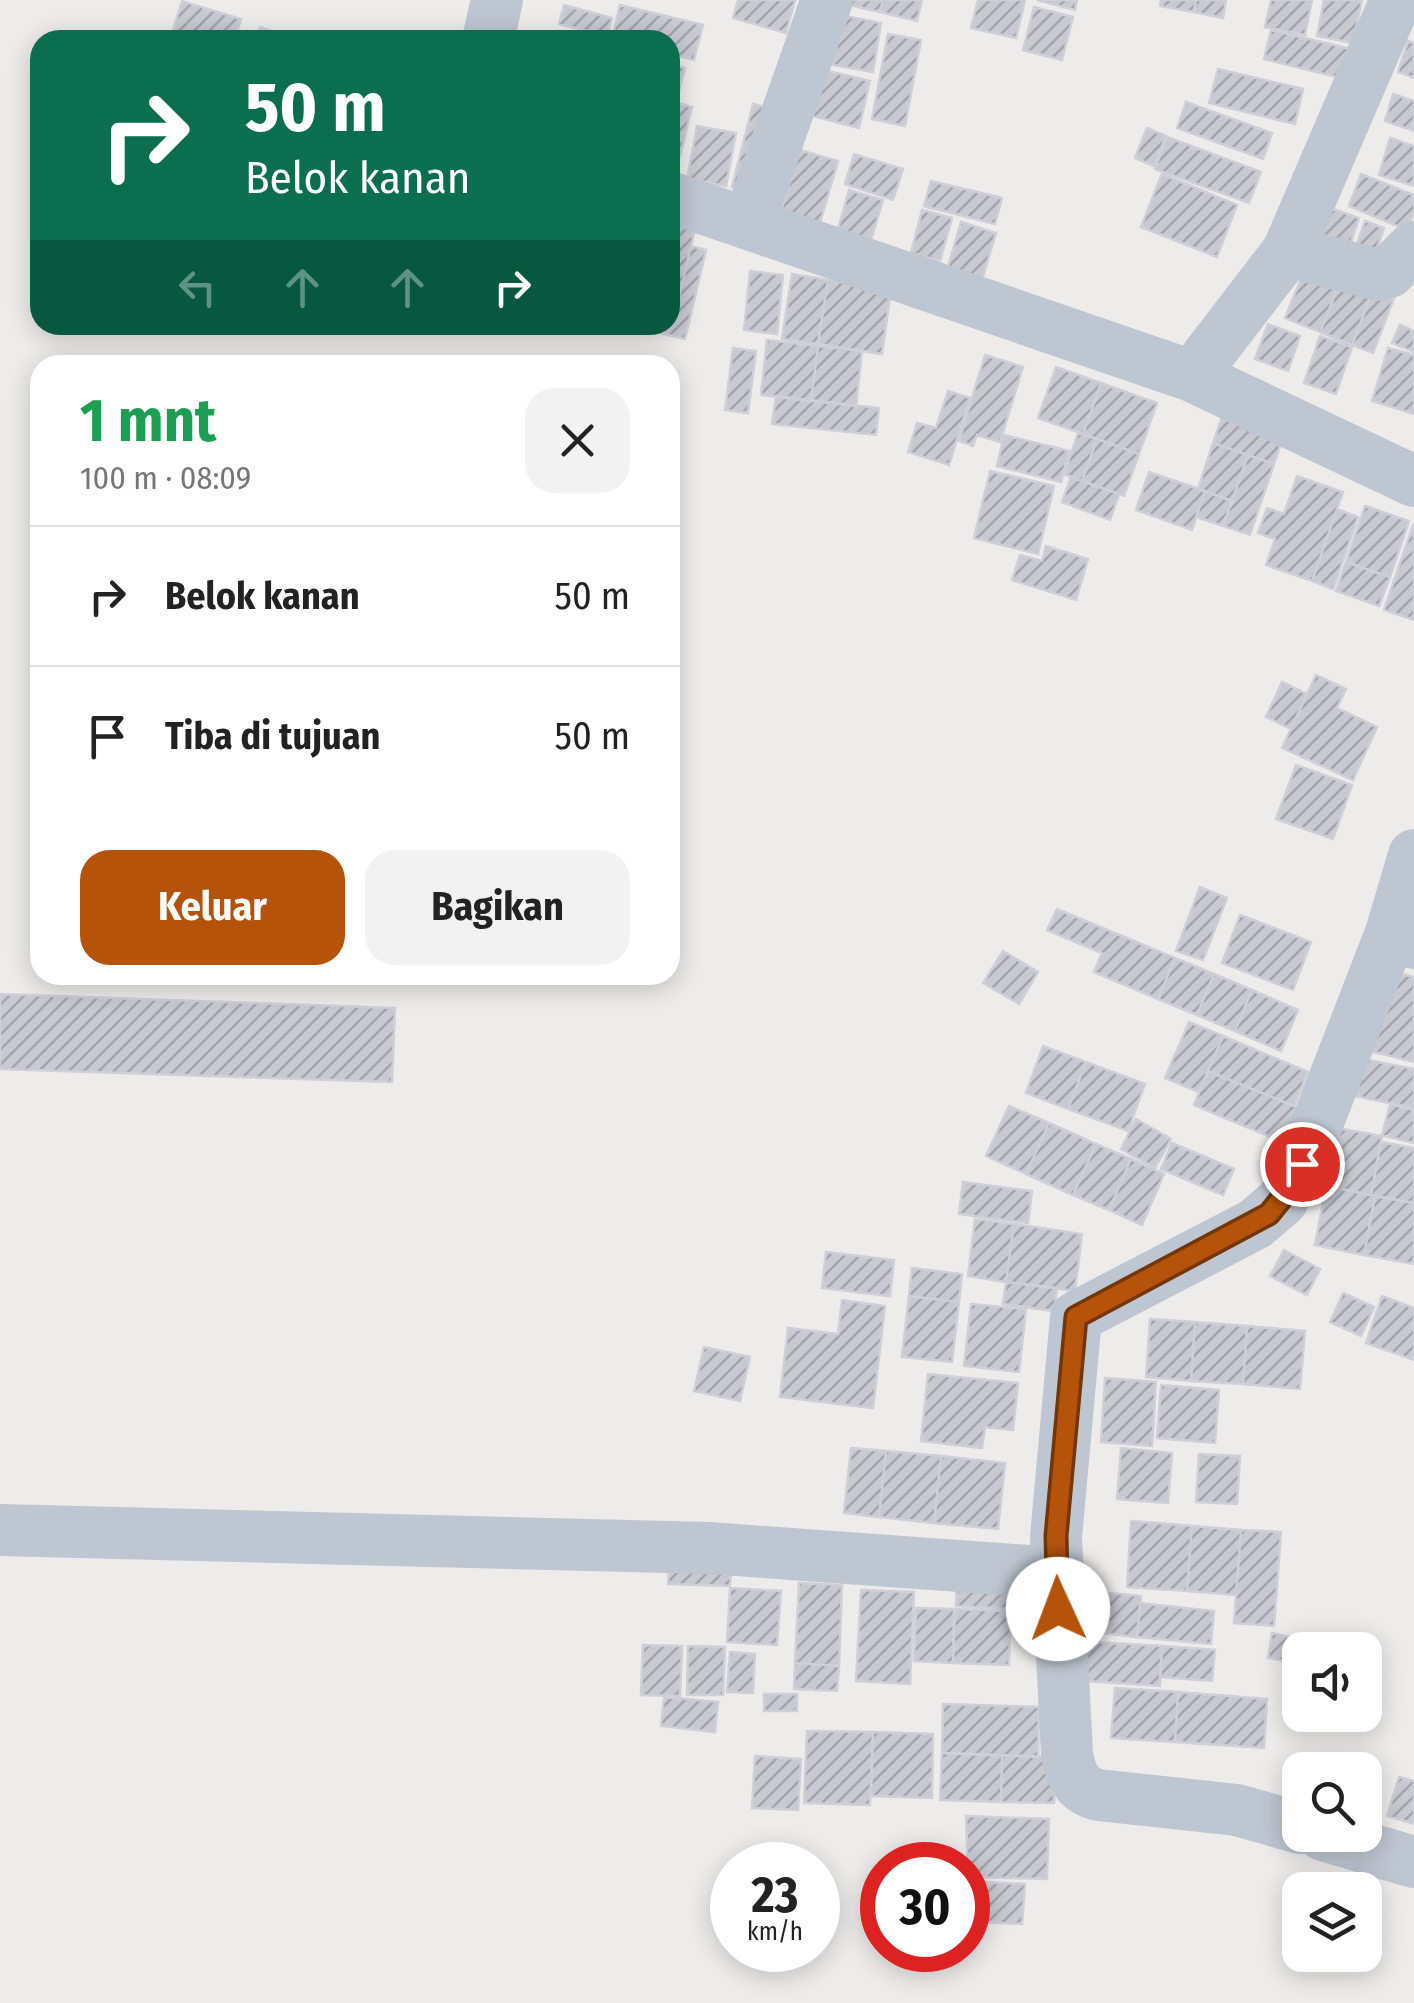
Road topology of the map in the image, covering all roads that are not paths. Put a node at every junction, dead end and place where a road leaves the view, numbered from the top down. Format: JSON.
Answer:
{"nodes":[{"id":1,"x":496,"y":0,"type":"edge"},
{"id":2,"x":826,"y":0,"type":"edge"},
{"id":3,"x":1396,"y":0,"type":"edge"},
{"id":4,"x":490,"y":30,"type":"edge"},
{"id":5,"x":680,"y":200,"type":"edge"},
{"id":6,"x":749,"y":222,"type":"junction"},
{"id":7,"x":1414,"y":247,"type":"edge"},
{"id":8,"x":1288,"y":251,"type":"junction"},
{"id":9,"x":1192,"y":376,"type":"junction"},
{"id":10,"x":1414,"y":482,"type":"edge"},
{"id":11,"x":1414,"y":855,"type":"edge"},
{"id":12,"x":1403,"y":938,"type":"edge"},
{"id":13,"x":0,"y":1530,"type":"edge"},
{"id":14,"x":1056,"y":1572,"type":"junction"},
{"id":15,"x":1282,"y":1823,"type":"edge"},
{"id":16,"x":1380,"y":1852,"type":"edge"},
{"id":17,"x":1414,"y":1862,"type":"edge"}],
"edges":[{"from":1,"to":4,"type":"street"},
{"from":2,"to":6,"type":"street"},
{"from":3,"to":8,"type":"street"},
{"from":5,"to":6,"type":"street"},
{"from":6,"to":9,"type":"street"},
{"from":7,"to":8,"type":"street"},
{"from":8,"to":9,"type":"street"},
{"from":9,"to":10,"type":"street"},
{"from":11,"to":12,"type":"street"},
{"from":12,"to":14,"type":"street"},
{"from":13,"to":14,"type":"street"},
{"from":14,"to":15,"type":"street"},
{"from":16,"to":17,"type":"street"}]}
